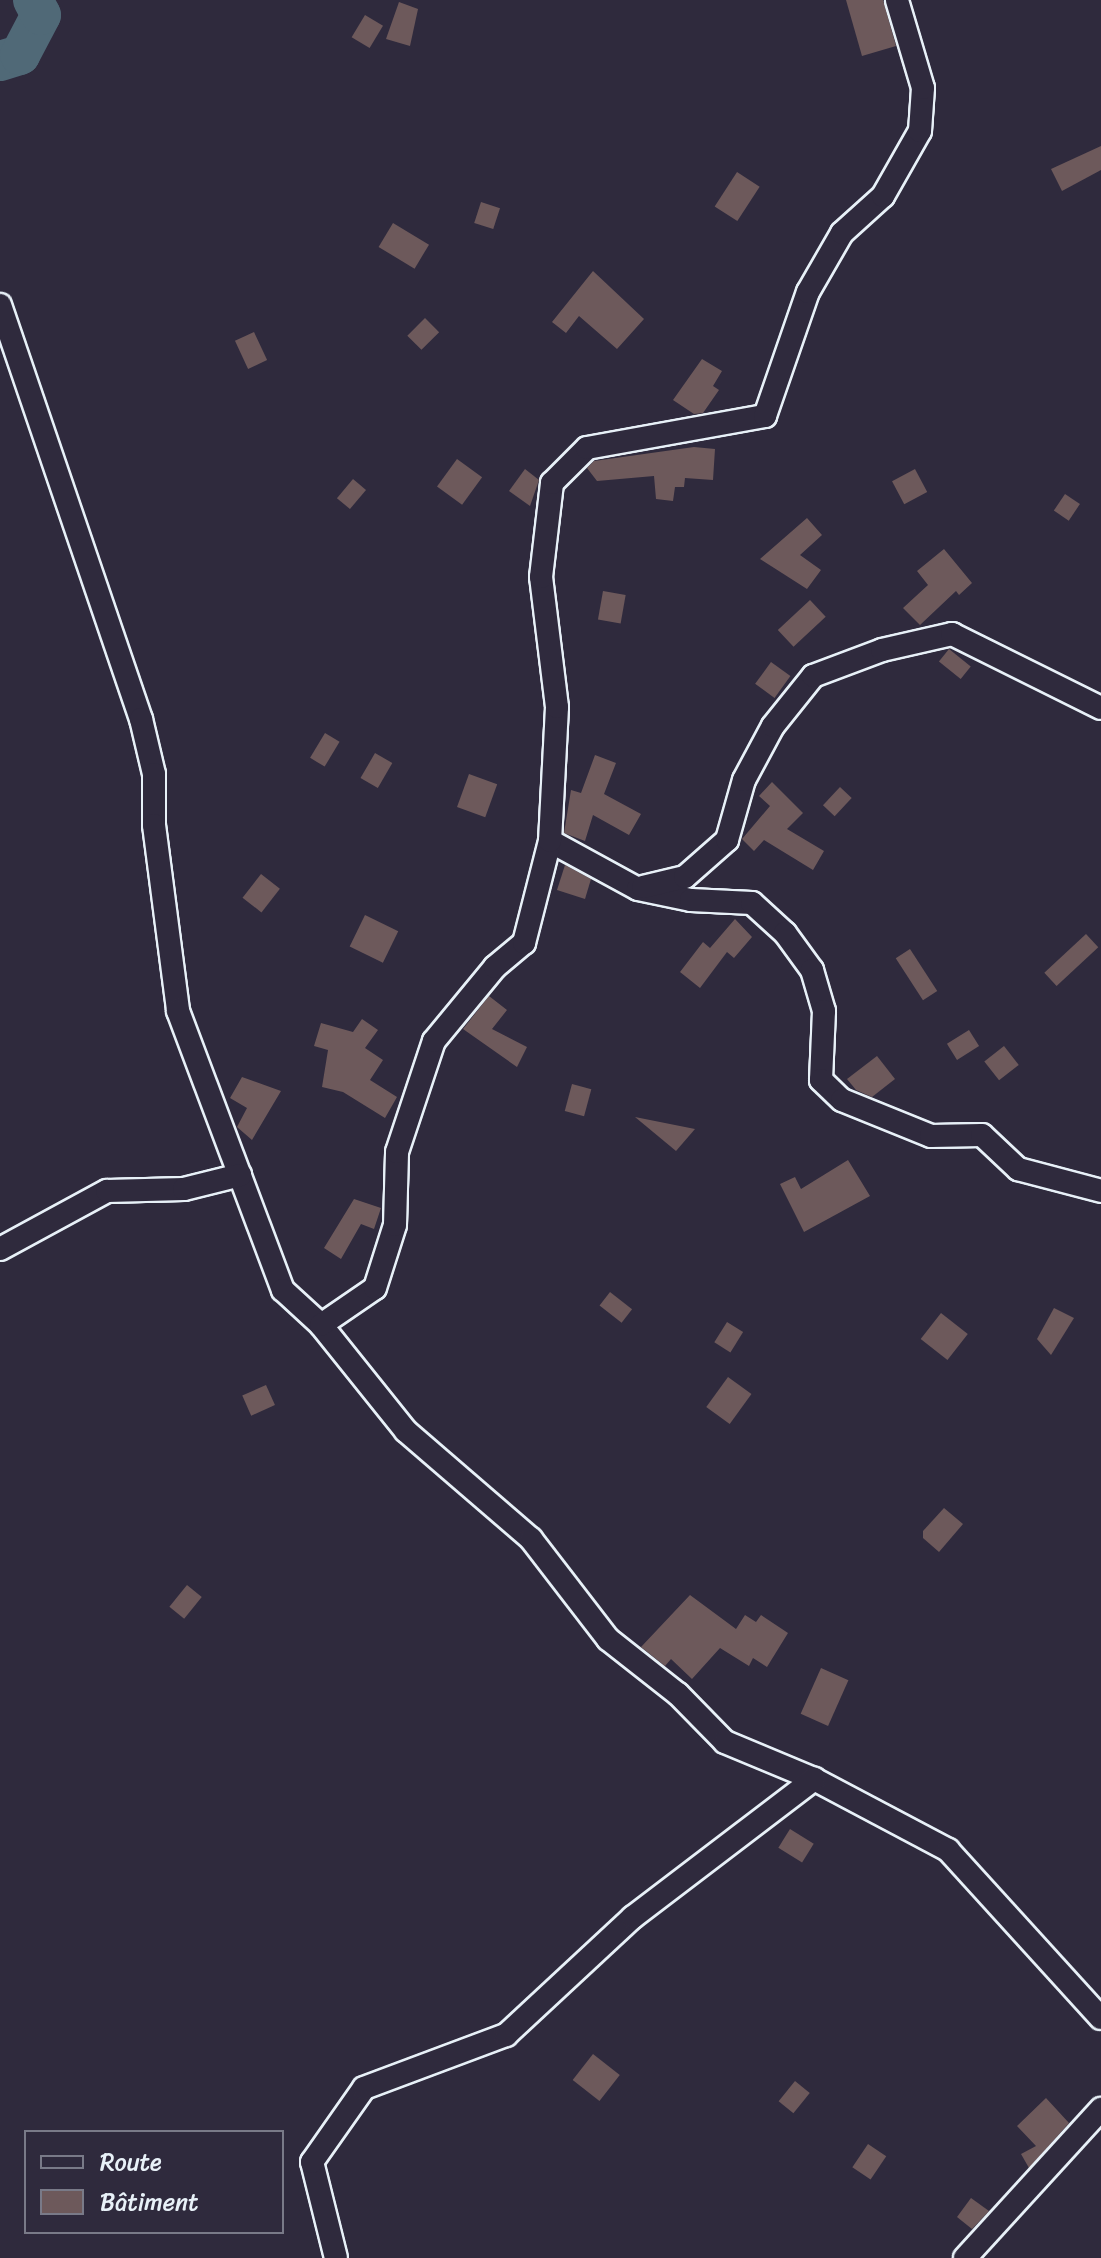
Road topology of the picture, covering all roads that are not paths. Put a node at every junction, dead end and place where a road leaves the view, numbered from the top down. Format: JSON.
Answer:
{"nodes":[{"id":1,"x":897,"y":0,"type":"edge"},
{"id":2,"x":0,"y":305,"type":"edge"},
{"id":3,"x":1101,"y":708,"type":"edge"},
{"id":4,"x":550,"y":841,"type":"junction"},
{"id":5,"x":638,"y":889,"type":"junction"},
{"id":6,"x":240,"y":1175,"type":"junction"},
{"id":7,"x":1101,"y":1191,"type":"edge"},
{"id":8,"x":0,"y":1249,"type":"edge"},
{"id":9,"x":321,"y":1325,"type":"junction"},
{"id":10,"x":814,"y":1779,"type":"junction"},
{"id":11,"x":1101,"y":2018,"type":"edge"},
{"id":12,"x":1101,"y":2109,"type":"edge"},
{"id":13,"x":336,"y":2258,"type":"edge"},
{"id":14,"x":965,"y":2258,"type":"edge"}],
"edges":[{"from":1,"to":4,"type":"street"},
{"from":2,"to":6,"type":"street"},
{"from":3,"to":5,"type":"street"},
{"from":4,"to":5,"type":"street"},
{"from":4,"to":9,"type":"street"},
{"from":5,"to":7,"type":"street"},
{"from":6,"to":8,"type":"street"},
{"from":6,"to":9,"type":"street"},
{"from":9,"to":10,"type":"street"},
{"from":10,"to":11,"type":"street"},
{"from":10,"to":13,"type":"street"},
{"from":12,"to":14,"type":"street"}]}
